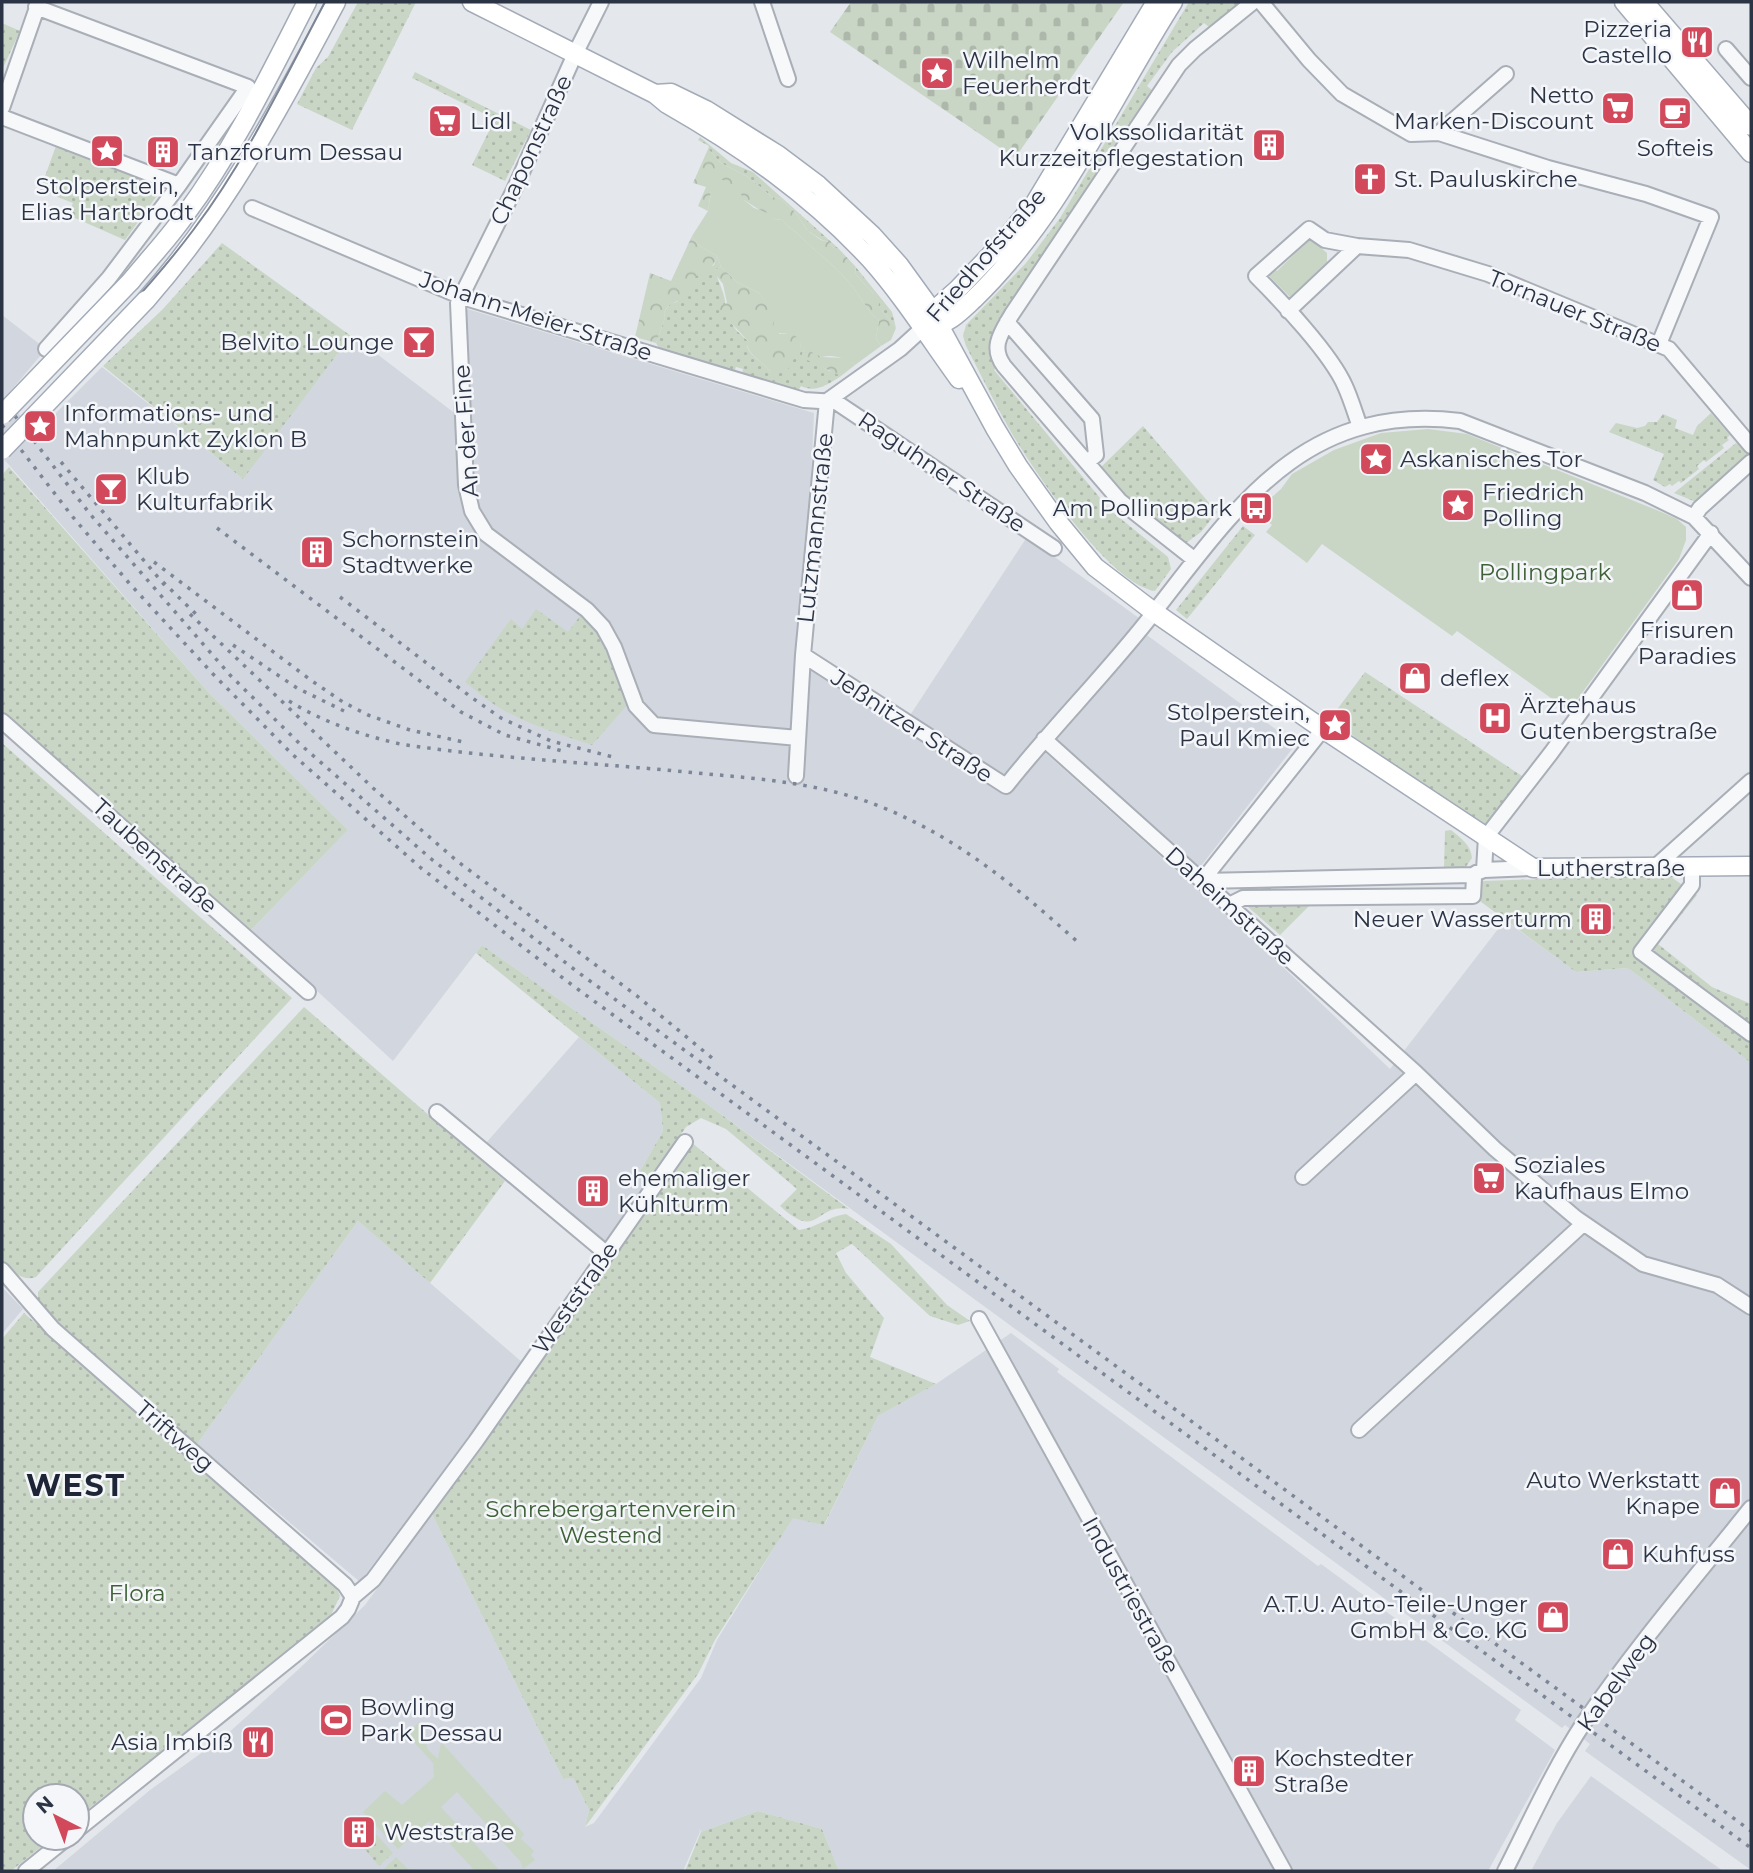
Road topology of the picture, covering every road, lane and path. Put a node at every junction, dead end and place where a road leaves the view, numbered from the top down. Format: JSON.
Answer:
{"nodes":[{"id":1,"x":307,"y":2,"type":"edge"},
{"id":2,"x":336,"y":2,"type":"edge"},
{"id":3,"x":472,"y":2,"type":"edge"},
{"id":4,"x":601,"y":2,"type":"edge"},
{"id":5,"x":748,"y":2,"type":"edge"},
{"id":6,"x":1156,"y":2,"type":"edge"},
{"id":7,"x":1173,"y":2,"type":"edge"},
{"id":8,"x":1253,"y":2,"type":"edge"},
{"id":9,"x":1261,"y":2,"type":"edge"},
{"id":10,"x":37,"y":4,"type":"edge"},
{"id":11,"x":1634,"y":5,"type":"edge"},
{"id":12,"x":763,"y":6,"type":"edge"},
{"id":13,"x":1727,"y":49,"type":"dead end"},
{"id":14,"x":575,"y":54,"type":"junction"},
{"id":15,"x":1506,"y":74,"type":"dead end"},
{"id":16,"x":1751,"y":78,"type":"edge"},
{"id":17,"x":788,"y":79,"type":"dead end"},
{"id":18,"x":2,"y":108,"type":"edge"},
{"id":19,"x":2,"y":117,"type":"edge"},
{"id":20,"x":1751,"y":126,"type":"edge"},
{"id":21,"x":1439,"y":133,"type":"junction"},
{"id":22,"x":1751,"y":153,"type":"edge"},
{"id":23,"x":179,"y":185,"type":"junction"},
{"id":24,"x":252,"y":208,"type":"dead end"},
{"id":25,"x":1357,"y":246,"type":"junction"},
{"id":26,"x":462,"y":297,"type":"junction"},
{"id":27,"x":1288,"y":311,"type":"junction"},
{"id":28,"x":932,"y":322,"type":"junction"},
{"id":29,"x":1007,"y":322,"type":"junction"},
{"id":30,"x":1659,"y":344,"type":"junction"},
{"id":31,"x":46,"y":349,"type":"dead end"},
{"id":32,"x":827,"y":401,"type":"junction"},
{"id":33,"x":2,"y":415,"type":"edge"},
{"id":34,"x":1360,"y":427,"type":"junction"},
{"id":35,"x":1751,"y":446,"type":"edge"},
{"id":36,"x":2,"y":450,"type":"edge"},
{"id":37,"x":1087,"y":462,"type":"junction"},
{"id":38,"x":1751,"y":462,"type":"edge"},
{"id":39,"x":1694,"y":517,"type":"junction"},
{"id":40,"x":1711,"y":533,"type":"junction"},
{"id":41,"x":1054,"y":548,"type":"dead end"},
{"id":42,"x":1195,"y":560,"type":"junction"},
{"id":43,"x":1751,"y":578,"type":"edge"},
{"id":44,"x":1154,"y":612,"type":"junction"},
{"id":45,"x":803,"y":655,"type":"junction"},
{"id":46,"x":2,"y":721,"type":"edge"},
{"id":47,"x":1323,"y":729,"type":"junction"},
{"id":48,"x":798,"y":738,"type":"junction"},
{"id":49,"x":1044,"y":739,"type":"junction"},
{"id":50,"x":796,"y":776,"type":"dead end"},
{"id":51,"x":1751,"y":780,"type":"edge"},
{"id":52,"x":1486,"y":837,"type":"junction"},
{"id":53,"x":1751,"y":866,"type":"edge"},
{"id":54,"x":1533,"y":868,"type":"junction"},
{"id":55,"x":1654,"y":868,"type":"junction"},
{"id":56,"x":1692,"y":868,"type":"junction"},
{"id":57,"x":1478,"y":873,"type":"junction"},
{"id":58,"x":1202,"y":881,"type":"junction"},
{"id":59,"x":1229,"y":905,"type":"junction"},
{"id":60,"x":308,"y":992,"type":"dead end"},
{"id":61,"x":1751,"y":1034,"type":"edge"},
{"id":62,"x":1416,"y":1073,"type":"junction"},
{"id":63,"x":437,"y":1112,"type":"dead end"},
{"id":64,"x":685,"y":1142,"type":"dead end"},
{"id":65,"x":1303,"y":1177,"type":"dead end"},
{"id":66,"x":1583,"y":1224,"type":"junction"},
{"id":67,"x":606,"y":1252,"type":"junction"},
{"id":68,"x":2,"y":1270,"type":"edge"},
{"id":69,"x":1751,"y":1307,"type":"edge"},
{"id":70,"x":979,"y":1319,"type":"dead end"},
{"id":71,"x":1359,"y":1430,"type":"dead end"},
{"id":72,"x":1751,"y":1508,"type":"edge"},
{"id":73,"x":353,"y":1597,"type":"junction"},
{"id":74,"x":91,"y":1819,"type":"edge"},
{"id":75,"x":50,"y":1852,"type":"edge"},
{"id":76,"x":26,"y":1871,"type":"edge"},
{"id":77,"x":1284,"y":1871,"type":"edge"},
{"id":78,"x":1505,"y":1871,"type":"edge"}],
"edges":[{"from":1,"to":33,"type":"main road","bridge":true},
{"from":2,"to":36,"type":"main road","bridge":true},
{"from":3,"to":14,"type":"main road","name":"Raguhner Straße"},
{"from":4,"to":14,"type":"street","name":"Chaponstraße"},
{"from":5,"to":12,"type":"street"},
{"from":6,"to":28,"type":"main road","name":"Friedhofstraße"},
{"from":7,"to":28,"type":"main road","name":"Friedhofstraße"},
{"from":8,"to":29,"type":"street"},
{"from":9,"to":21,"type":"street"},
{"from":10,"to":18,"type":"street"},
{"from":10,"to":23,"type":"street"},
{"from":11,"to":20,"type":"main road"},
{"from":11,"to":22,"type":"main road"},
{"from":12,"to":17,"type":"street"},
{"from":13,"to":16,"type":"street"},
{"from":14,"to":26,"type":"street","name":"Chaponstraße"},
{"from":14,"to":28,"type":"main road","name":"Raguhner Straße"},
{"from":15,"to":21,"type":"street"},
{"from":19,"to":23,"type":"street"},
{"from":21,"to":30,"type":"street"},
{"from":23,"to":31,"type":"street"},
{"from":24,"to":26,"type":"street","name":"Johann-Meier-Straße"},
{"from":25,"to":27,"type":"street"},
{"from":25,"to":27,"type":"street","name":"Tornauer Straße"},
{"from":25,"to":30,"type":"street","name":"Tornauer Straße"},
{"from":26,"to":32,"type":"street","name":"Johann-Meier-Straße"},
{"from":26,"to":48,"type":"street","name":"An der Fine"},
{"from":27,"to":34,"type":"street","name":"Tornauer Straße"},
{"from":28,"to":32,"type":"street","name":"Lutzmannstraße"},
{"from":28,"to":44,"type":"main road","name":"Raguhner Straße"},
{"from":29,"to":37,"type":"street"},
{"from":29,"to":37,"type":"street"},
{"from":30,"to":35,"type":"street","name":"Tornauer Straße"},
{"from":32,"to":41,"type":"street","name":"Raguhner Straße"},
{"from":32,"to":45,"type":"street","name":"Lutzmannstraße"},
{"from":34,"to":39,"type":"street"},
{"from":34,"to":42,"type":"street"},
{"from":37,"to":42,"type":"street"},
{"from":38,"to":39,"type":"street"},
{"from":39,"to":40,"type":"street"},
{"from":40,"to":43,"type":"street"},
{"from":40,"to":52,"type":"street"},
{"from":42,"to":44,"type":"street"},
{"from":44,"to":47,"type":"main road","name":"Raguhner Straße"},
{"from":44,"to":49,"type":"street","name":"Jeßnitzer Straße"},
{"from":45,"to":48,"type":"street","name":"Lutzmannstraße"},
{"from":45,"to":49,"type":"street","name":"Jeßnitzer Straße"},
{"from":46,"to":60,"type":"street","name":"Taubenstraße"},
{"from":47,"to":52,"type":"main road","name":"Raguhner Straße"},
{"from":47,"to":58,"type":"street"},
{"from":48,"to":50,"type":"street","name":"Lutzmannstraße"},
{"from":49,"to":58,"type":"street","name":"Daheimstraße"},
{"from":51,"to":55,"type":"street"},
{"from":52,"to":54,"type":"main road","name":"Raguhner Straße"},
{"from":52,"to":57,"type":"street"},
{"from":53,"to":56,"type":"main road","name":"Lutherstraße"},
{"from":54,"to":55,"type":"main road","name":"Lutherstraße"},
{"from":54,"to":57,"type":"street","name":"Lutherstraße"},
{"from":55,"to":56,"type":"main road","name":"Lutherstraße"},
{"from":56,"to":61,"type":"street"},
{"from":57,"to":58,"type":"street","name":"Lutherstraße"},
{"from":57,"to":59,"type":"street"},
{"from":58,"to":59,"type":"street","name":"Daheimstraße"},
{"from":59,"to":62,"type":"street","name":"Daheimstraße"},
{"from":62,"to":65,"type":"street"},
{"from":62,"to":66,"type":"street","name":"Daheimstraße"},
{"from":63,"to":67,"type":"street"},
{"from":64,"to":67,"type":"street","name":"Weststraße"},
{"from":66,"to":69,"type":"street","name":"Daheimstraße"},
{"from":66,"to":71,"type":"street"},
{"from":67,"to":73,"type":"street","name":"Weststraße"},
{"from":68,"to":73,"type":"street","name":"Triftweg"},
{"from":70,"to":77,"type":"street","name":"Industriestraße"},
{"from":72,"to":78,"type":"street","name":"Kabelweg"},
{"from":73,"to":74,"type":"street","name":"Weststraße"},
{"from":75,"to":76,"type":"street"}]}
